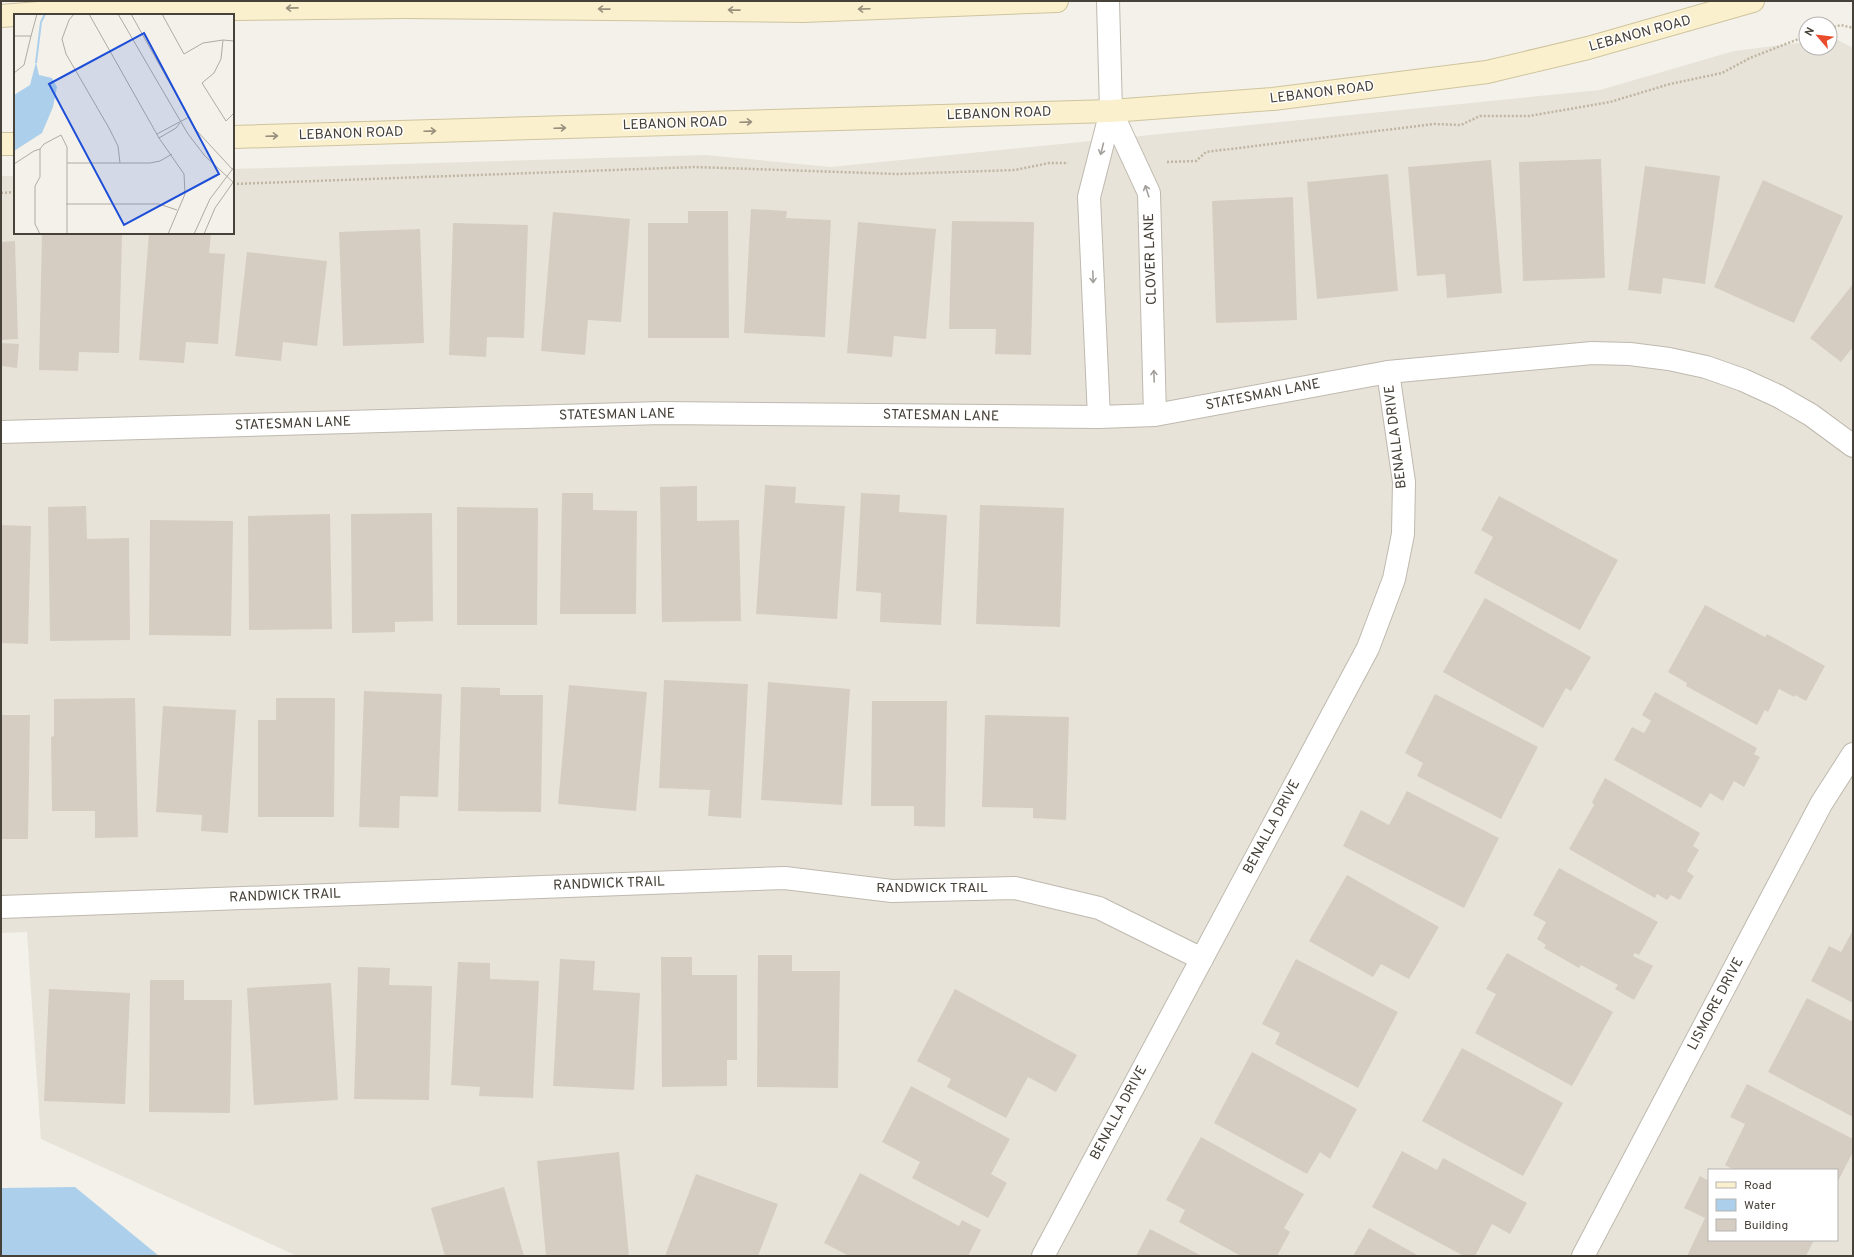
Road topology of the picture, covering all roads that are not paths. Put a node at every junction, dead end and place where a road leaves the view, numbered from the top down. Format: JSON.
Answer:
{"nodes":[{"id":1,"x":1057,"y":1,"type":"edge"},
{"id":2,"x":1108,"y":1,"type":"edge"},
{"id":3,"x":1753,"y":1,"type":"edge"},
{"id":4,"x":30,"y":14,"type":"edge"},
{"id":5,"x":14,"y":15,"type":"edge"},
{"id":6,"x":1,"y":16,"type":"edge"},
{"id":7,"x":1111,"y":111,"type":"junction"},
{"id":8,"x":234,"y":137,"type":"edge"},
{"id":9,"x":1,"y":144,"type":"edge"},
{"id":10,"x":14,"y":144,"type":"edge"},
{"id":11,"x":1388,"y":372,"type":"junction"},
{"id":12,"x":1155,"y":415,"type":"junction"},
{"id":13,"x":1099,"y":417,"type":"junction"},
{"id":14,"x":1,"y":432,"type":"edge"},
{"id":15,"x":1853,"y":446,"type":"edge"},
{"id":16,"x":1853,"y":754,"type":"edge"},
{"id":17,"x":1,"y":907,"type":"edge"},
{"id":18,"x":1202,"y":959,"type":"junction"},
{"id":19,"x":1043,"y":1256,"type":"edge"},
{"id":20,"x":1583,"y":1256,"type":"edge"}],
"edges":[{"from":1,"to":4,"type":"main road","one_way":true},
{"from":2,"to":7,"type":"street","name":"CLOVER LANE"},
{"from":3,"to":7,"type":"main road","name":"LEBANON ROAD"},
{"from":5,"to":6,"type":"main road","one_way":true},
{"from":8,"to":7,"type":"main road","name":"LEBANON ROAD","one_way":true},
{"from":12,"to":7,"type":"street","name":"CLOVER LANE","one_way":true},
{"from":7,"to":13,"type":"street","name":"CLOVER LANE","one_way":true},
{"from":9,"to":10,"type":"main road"},
{"from":11,"to":12,"type":"street","name":"STATESMAN LANE"},
{"from":11,"to":15,"type":"street","name":"STATESMAN LANE"},
{"from":11,"to":18,"type":"street","name":"BENALLA DRIVE"},
{"from":12,"to":13,"type":"street","name":"STATESMAN LANE"},
{"from":13,"to":14,"type":"street","name":"STATESMAN LANE"},
{"from":16,"to":20,"type":"street","name":"LISMORE DRIVE"},
{"from":17,"to":18,"type":"street","name":"RANDWICK TRAIL"},
{"from":18,"to":19,"type":"street","name":"BENALLA DRIVE"}]}
